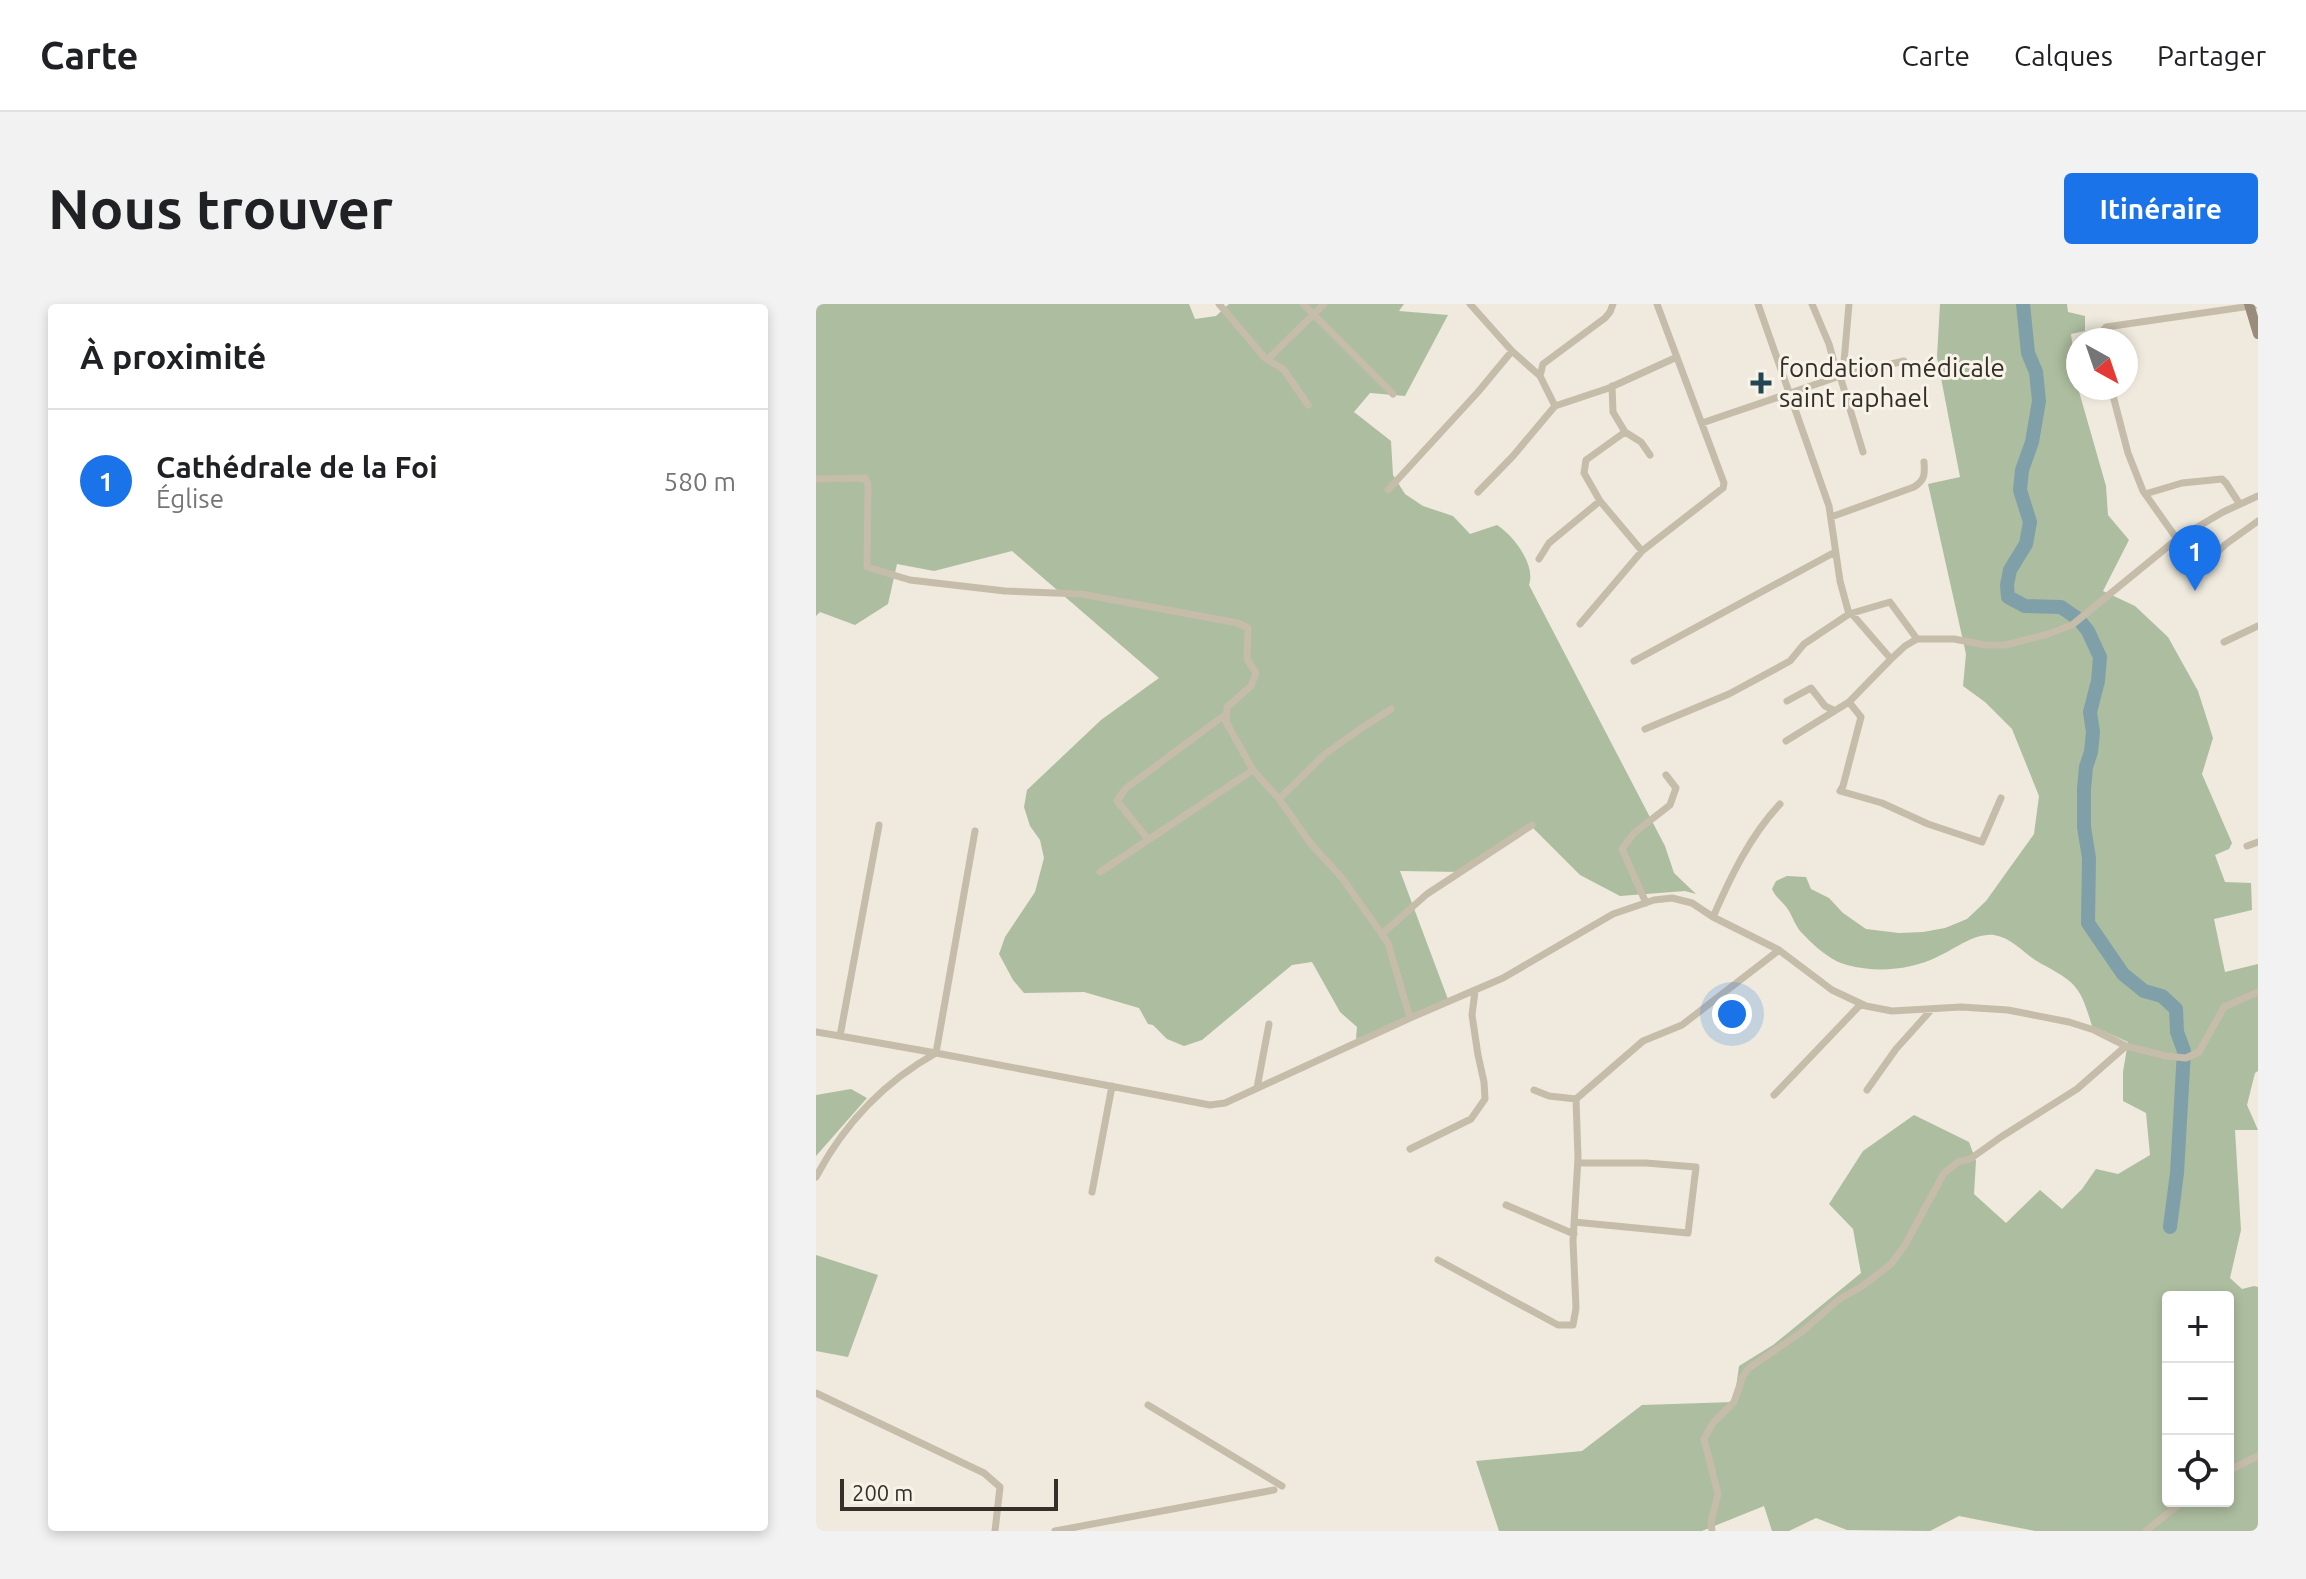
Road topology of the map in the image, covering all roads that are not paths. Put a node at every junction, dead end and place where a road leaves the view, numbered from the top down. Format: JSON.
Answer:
{"nodes":[{"id":1,"x":1219,"y":304,"type":"edge"},
{"id":2,"x":1303,"y":304,"type":"edge"},
{"id":3,"x":1324,"y":304,"type":"edge"},
{"id":4,"x":1470,"y":304,"type":"edge"},
{"id":5,"x":1613,"y":304,"type":"edge"},
{"id":6,"x":1657,"y":304,"type":"edge"},
{"id":7,"x":1758,"y":304,"type":"edge"},
{"id":8,"x":1812,"y":304,"type":"edge"},
{"id":9,"x":1849,"y":304,"type":"edge"},
{"id":10,"x":2252,"y":305,"type":"edge"},
{"id":11,"x":1313,"y":315,"type":"junction"},
{"id":12,"x":2105,"y":328,"type":"edge"},
{"id":13,"x":2258,"y":334,"type":"edge"},
{"id":14,"x":1512,"y":351,"type":"junction"},
{"id":15,"x":1677,"y":357,"type":"junction"},
{"id":16,"x":1268,"y":359,"type":"junction"},
{"id":17,"x":1904,"y":361,"type":"dead end"},
{"id":18,"x":1540,"y":376,"type":"junction"},
{"id":19,"x":1839,"y":376,"type":"junction"},
{"id":20,"x":1612,"y":386,"type":"junction"},
{"id":21,"x":1789,"y":392,"type":"junction"},
{"id":22,"x":1393,"y":394,"type":"dead end"},
{"id":23,"x":2114,"y":400,"type":"edge"},
{"id":24,"x":1308,"y":405,"type":"dead end"},
{"id":25,"x":1555,"y":406,"type":"junction"},
{"id":26,"x":1702,"y":423,"type":"junction"},
{"id":27,"x":1625,"y":432,"type":"junction"},
{"id":28,"x":1863,"y":452,"type":"dead end"},
{"id":29,"x":1650,"y":455,"type":"dead end"},
{"id":30,"x":1924,"y":462,"type":"dead end"},
{"id":31,"x":816,"y":479,"type":"edge"},
{"id":32,"x":1388,"y":490,"type":"dead end"},
{"id":33,"x":1478,"y":492,"type":"dead end"},
{"id":34,"x":2145,"y":494,"type":"junction"},
{"id":35,"x":2258,"y":496,"type":"edge"},
{"id":36,"x":1600,"y":501,"type":"junction"},
{"id":37,"x":2239,"y":503,"type":"junction"},
{"id":38,"x":1831,"y":517,"type":"junction"},
{"id":39,"x":2258,"y":521,"type":"edge"},
{"id":40,"x":2177,"y":539,"type":"junction"},
{"id":41,"x":1642,"y":551,"type":"junction"},
{"id":42,"x":1835,"y":552,"type":"junction"},
{"id":43,"x":1539,"y":559,"type":"dead end"},
{"id":44,"x":2194,"y":574,"type":"dead end"},
{"id":45,"x":1849,"y":614,"type":"junction"},
{"id":46,"x":1580,"y":624,"type":"dead end"},
{"id":47,"x":2258,"y":626,"type":"edge"},
{"id":48,"x":1917,"y":639,"type":"junction"},
{"id":49,"x":2224,"y":642,"type":"dead end"},
{"id":50,"x":1891,"y":659,"type":"junction"},
{"id":51,"x":1634,"y":661,"type":"dead end"},
{"id":52,"x":1787,"y":701,"type":"dead end"},
{"id":53,"x":1849,"y":702,"type":"junction"},
{"id":54,"x":1391,"y":709,"type":"dead end"},
{"id":55,"x":1835,"y":711,"type":"junction"},
{"id":56,"x":1226,"y":714,"type":"junction"},
{"id":57,"x":1645,"y":729,"type":"dead end"},
{"id":58,"x":1786,"y":741,"type":"dead end"},
{"id":59,"x":1253,"y":770,"type":"junction"},
{"id":60,"x":1666,"y":775,"type":"dead end"},
{"id":61,"x":2001,"y":798,"type":"dead end"},
{"id":62,"x":1279,"y":799,"type":"junction"},
{"id":63,"x":1780,"y":804,"type":"dead end"},
{"id":64,"x":879,"y":825,"type":"dead end"},
{"id":65,"x":1532,"y":825,"type":"dead end"},
{"id":66,"x":975,"y":831,"type":"dead end"},
{"id":67,"x":1148,"y":839,"type":"junction"},
{"id":68,"x":2258,"y":842,"type":"edge"},
{"id":69,"x":2247,"y":846,"type":"dead end"},
{"id":70,"x":1100,"y":872,"type":"dead end"},
{"id":71,"x":1646,"y":903,"type":"junction"},
{"id":72,"x":1713,"y":917,"type":"junction"},
{"id":73,"x":1382,"y":934,"type":"junction"},
{"id":74,"x":1779,"y":950,"type":"junction"},
{"id":75,"x":1475,"y":991,"type":"junction"},
{"id":76,"x":2258,"y":992,"type":"edge"},
{"id":77,"x":1861,"y":1004,"type":"junction"},
{"id":78,"x":1932,"y":1009,"type":"junction"},
{"id":79,"x":1410,"y":1018,"type":"junction"},
{"id":80,"x":1269,"y":1024,"type":"dead end"},
{"id":81,"x":816,"y":1032,"type":"edge"},
{"id":82,"x":840,"y":1036,"type":"junction"},
{"id":83,"x":2126,"y":1046,"type":"junction"},
{"id":84,"x":936,"y":1053,"type":"junction"},
{"id":85,"x":1112,"y":1086,"type":"junction"},
{"id":86,"x":1257,"y":1088,"type":"junction"},
{"id":87,"x":1534,"y":1090,"type":"dead end"},
{"id":88,"x":1867,"y":1090,"type":"dead end"},
{"id":89,"x":1774,"y":1095,"type":"dead end"},
{"id":90,"x":1576,"y":1099,"type":"junction"},
{"id":91,"x":1410,"y":1149,"type":"dead end"},
{"id":92,"x":1578,"y":1163,"type":"junction"},
{"id":93,"x":816,"y":1177,"type":"edge"},
{"id":94,"x":1092,"y":1192,"type":"dead end"},
{"id":95,"x":1506,"y":1205,"type":"dead end"},
{"id":96,"x":1574,"y":1222,"type":"junction"},
{"id":97,"x":1574,"y":1234,"type":"junction"},
{"id":98,"x":1438,"y":1260,"type":"dead end"},
{"id":99,"x":816,"y":1393,"type":"edge"},
{"id":100,"x":1148,"y":1405,"type":"dead end"},
{"id":101,"x":2258,"y":1456,"type":"edge"},
{"id":102,"x":2234,"y":1468,"type":"edge"},
{"id":103,"x":2176,"y":1507,"type":"edge"},
{"id":104,"x":1070,"y":1530,"type":"edge"},
{"id":105,"x":995,"y":1531,"type":"edge"},
{"id":106,"x":1055,"y":1531,"type":"edge"},
{"id":107,"x":1712,"y":1531,"type":"edge"},
{"id":108,"x":2146,"y":1531,"type":"edge"}],
"edges":[{"from":1,"to":16,"type":"street"},
{"from":2,"to":11,"type":"street"},
{"from":3,"to":11,"type":"street"},
{"from":4,"to":14,"type":"street"},
{"from":5,"to":18,"type":"street"},
{"from":6,"to":15,"type":"street"},
{"from":7,"to":21,"type":"street"},
{"from":8,"to":19,"type":"street"},
{"from":9,"to":19,"type":"street"},
{"from":10,"to":12,"type":"street"},
{"from":10,"to":13,"type":"main road"},
{"from":11,"to":16,"type":"street"},
{"from":11,"to":22,"type":"street"},
{"from":14,"to":18,"type":"street"},
{"from":14,"to":32,"type":"street"},
{"from":15,"to":20,"type":"street"},
{"from":15,"to":26,"type":"street"},
{"from":16,"to":24,"type":"street"},
{"from":17,"to":19,"type":"street"},
{"from":18,"to":25,"type":"street"},
{"from":19,"to":21,"type":"street"},
{"from":19,"to":28,"type":"street"},
{"from":20,"to":25,"type":"street"},
{"from":20,"to":27,"type":"street"},
{"from":21,"to":26,"type":"street"},
{"from":21,"to":38,"type":"street"},
{"from":23,"to":34,"type":"street"},
{"from":25,"to":33,"type":"street"},
{"from":26,"to":41,"type":"street"},
{"from":27,"to":29,"type":"street"},
{"from":27,"to":36,"type":"street"},
{"from":30,"to":38,"type":"street"},
{"from":31,"to":56,"type":"street"},
{"from":34,"to":37,"type":"street"},
{"from":34,"to":40,"type":"street"},
{"from":35,"to":37,"type":"street"},
{"from":36,"to":41,"type":"street"},
{"from":36,"to":43,"type":"street"},
{"from":37,"to":40,"type":"street"},
{"from":38,"to":42,"type":"street"},
{"from":39,"to":44,"type":"street"},
{"from":40,"to":48,"type":"street"},
{"from":41,"to":46,"type":"street"},
{"from":42,"to":45,"type":"street"},
{"from":42,"to":51,"type":"street"},
{"from":45,"to":48,"type":"street"},
{"from":45,"to":50,"type":"street"},
{"from":45,"to":57,"type":"street"},
{"from":47,"to":49,"type":"street"},
{"from":48,"to":50,"type":"street"},
{"from":50,"to":53,"type":"street"},
{"from":52,"to":55,"type":"street"},
{"from":53,"to":55,"type":"street"},
{"from":53,"to":61,"type":"street"},
{"from":54,"to":62,"type":"street"},
{"from":55,"to":58,"type":"street"},
{"from":56,"to":59,"type":"street"},
{"from":56,"to":67,"type":"street"},
{"from":59,"to":62,"type":"street"},
{"from":59,"to":67,"type":"street"},
{"from":60,"to":71,"type":"street"},
{"from":62,"to":73,"type":"street"},
{"from":63,"to":72,"type":"street"},
{"from":64,"to":82,"type":"street"},
{"from":65,"to":73,"type":"street"},
{"from":66,"to":84,"type":"street"},
{"from":67,"to":70,"type":"street"},
{"from":68,"to":69,"type":"street"},
{"from":71,"to":72,"type":"street"},
{"from":71,"to":75,"type":"street"},
{"from":72,"to":74,"type":"street"},
{"from":73,"to":79,"type":"street"},
{"from":74,"to":77,"type":"street"},
{"from":74,"to":90,"type":"street"},
{"from":75,"to":79,"type":"street"},
{"from":75,"to":91,"type":"street"},
{"from":76,"to":83,"type":"street"},
{"from":77,"to":78,"type":"street"},
{"from":77,"to":89,"type":"street"},
{"from":78,"to":83,"type":"street"},
{"from":78,"to":88,"type":"street"},
{"from":79,"to":86,"type":"street"},
{"from":80,"to":86,"type":"street"},
{"from":81,"to":82,"type":"street"},
{"from":82,"to":84,"type":"street"},
{"from":83,"to":107,"type":"street"},
{"from":84,"to":85,"type":"street"},
{"from":84,"to":93,"type":"street"},
{"from":85,"to":86,"type":"street"},
{"from":85,"to":94,"type":"street"},
{"from":87,"to":90,"type":"street"},
{"from":90,"to":92,"type":"street"},
{"from":92,"to":96,"type":"street"},
{"from":92,"to":96,"type":"street"},
{"from":95,"to":97,"type":"street"},
{"from":96,"to":97,"type":"street"},
{"from":97,"to":98,"type":"street"},
{"from":99,"to":105,"type":"street"},
{"from":100,"to":104,"type":"street"},
{"from":101,"to":102,"type":"street"},
{"from":103,"to":108,"type":"street"},
{"from":104,"to":106,"type":"street"}]}
